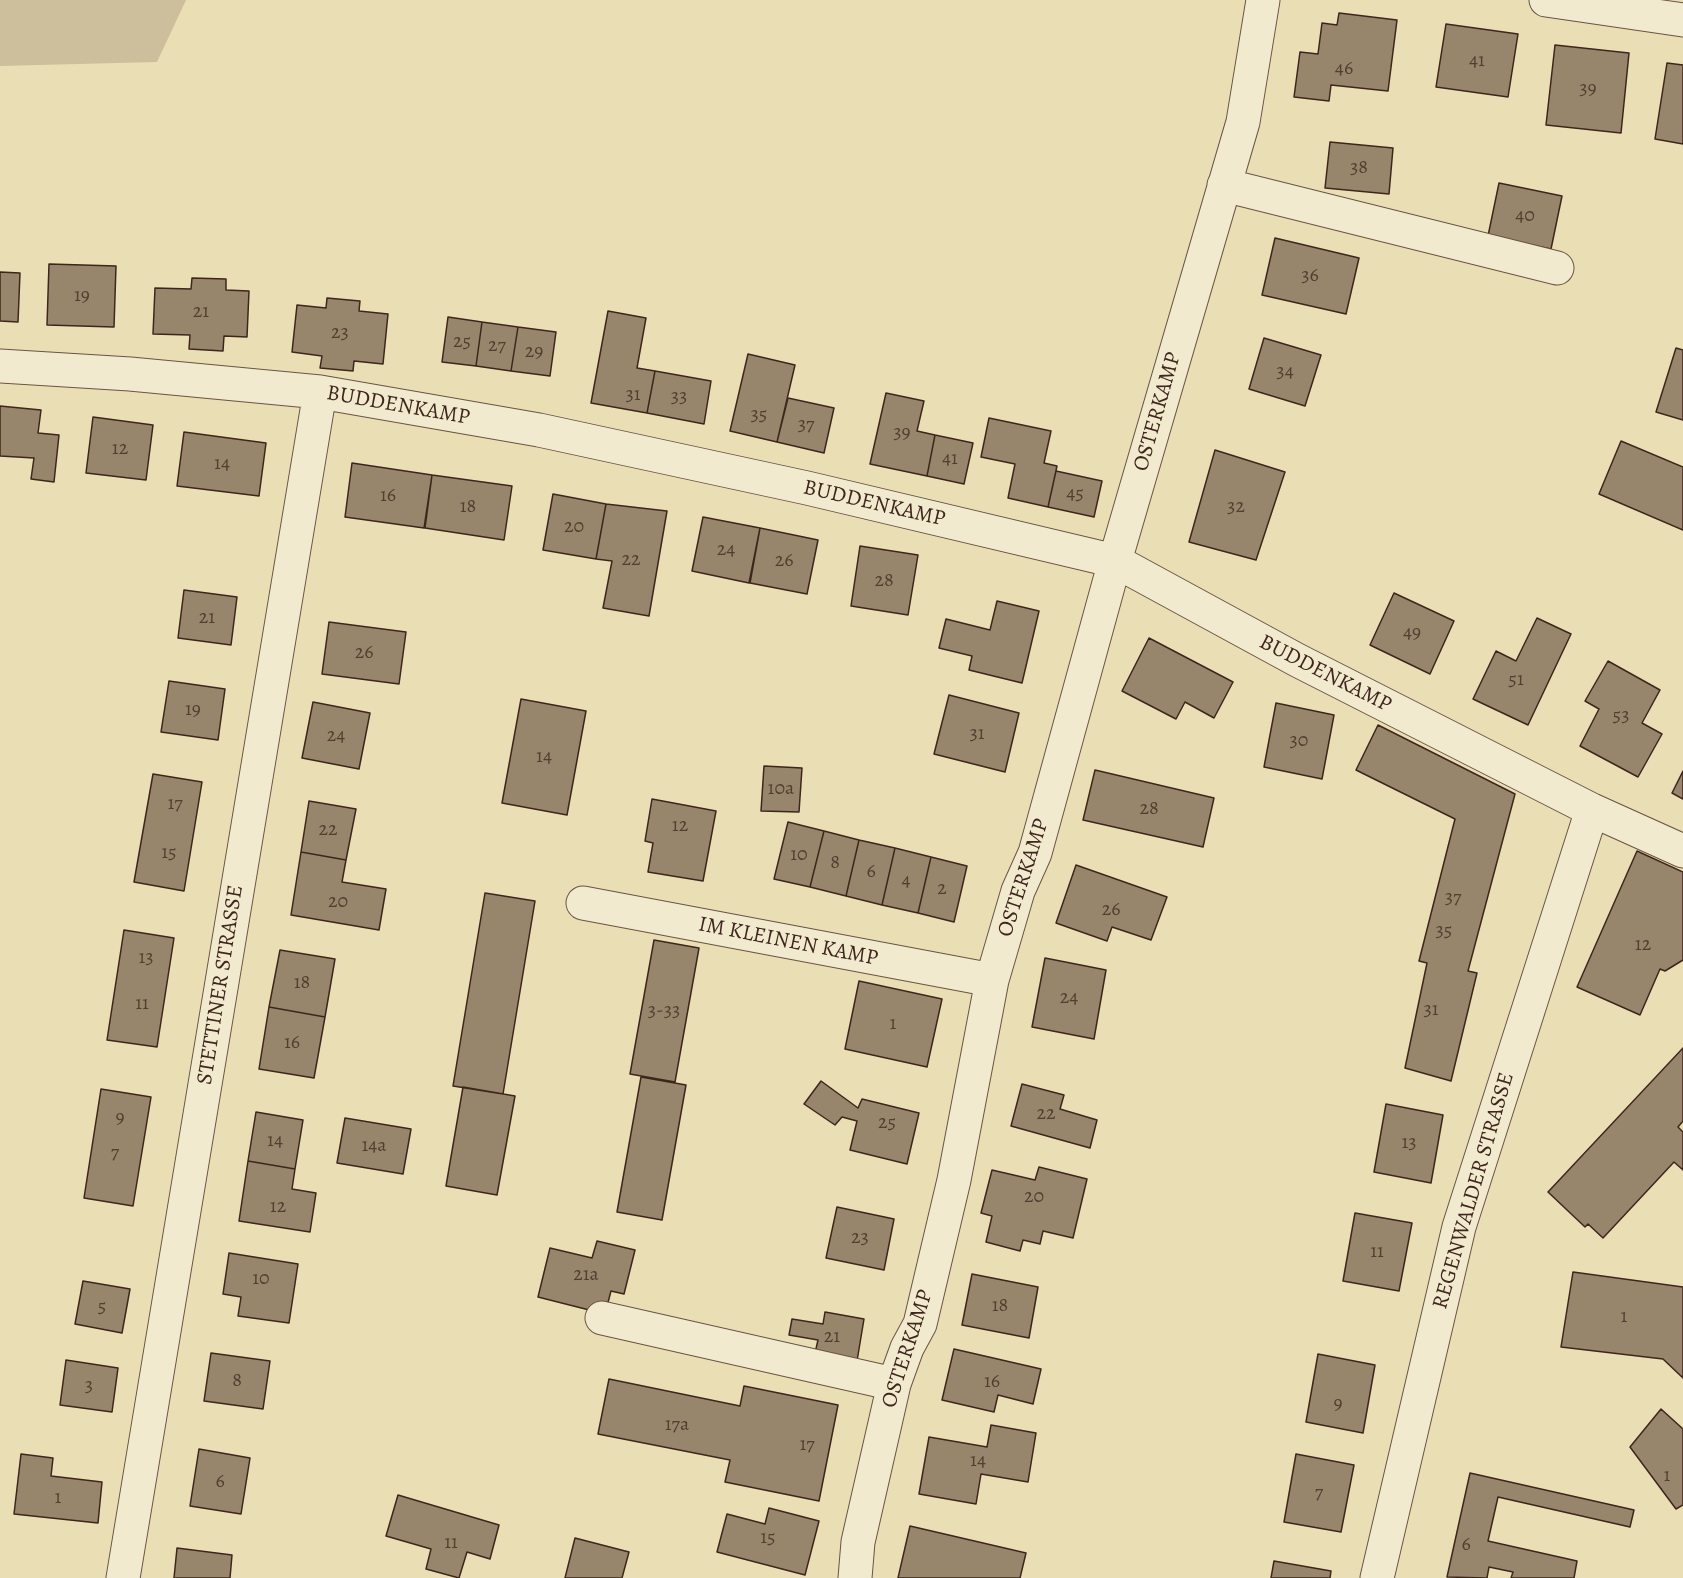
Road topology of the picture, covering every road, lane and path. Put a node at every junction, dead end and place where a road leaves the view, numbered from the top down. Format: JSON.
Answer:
{"nodes":[{"id":1,"x":1263,"y":0,"type":"edge"},
{"id":2,"x":1546,"y":0,"type":"edge"},
{"id":3,"x":1683,"y":21,"type":"edge"},
{"id":4,"x":1224,"y":185,"type":"junction"},
{"id":5,"x":1557,"y":268,"type":"dead end"},
{"id":6,"x":0,"y":366,"type":"edge"},
{"id":7,"x":320,"y":392,"type":"junction"},
{"id":8,"x":1115,"y":561,"type":"junction"},
{"id":9,"x":1592,"y":810,"type":"junction"},
{"id":10,"x":1683,"y":851,"type":"edge"},
{"id":11,"x":583,"y":903,"type":"dead end"},
{"id":12,"x":992,"y":980,"type":"junction"},
{"id":13,"x":602,"y":1318,"type":"dead end"},
{"id":14,"x":894,"y":1384,"type":"junction"},
{"id":15,"x":123,"y":1578,"type":"edge"},
{"id":16,"x":855,"y":1578,"type":"edge"},
{"id":17,"x":1377,"y":1578,"type":"edge"}],
"edges":[{"from":1,"to":4,"type":"street","name":"OSTERKAMP"},
{"from":2,"to":3,"type":"street"},
{"from":4,"to":5,"type":"street"},
{"from":4,"to":8,"type":"street","name":"OSTERKAMP"},
{"from":6,"to":7,"type":"street","name":"BUDDENKAMP"},
{"from":7,"to":8,"type":"street","name":"BUDDENKAMP"},
{"from":7,"to":15,"type":"street","name":"STETTINER STRASSE"},
{"from":8,"to":9,"type":"street","name":"BUDDENKAMP"},
{"from":8,"to":12,"type":"street","name":"OSTERKAMP"},
{"from":9,"to":10,"type":"street","name":"BUDDENKAMP"},
{"from":9,"to":17,"type":"street","name":"REGENWALDER STRASSE"},
{"from":11,"to":12,"type":"street","name":"IM KLEINEN KAMP"},
{"from":12,"to":14,"type":"street","name":"OSTERKAMP"},
{"from":13,"to":14,"type":"street"},
{"from":14,"to":16,"type":"street","name":"OSTERKAMP"}]}
